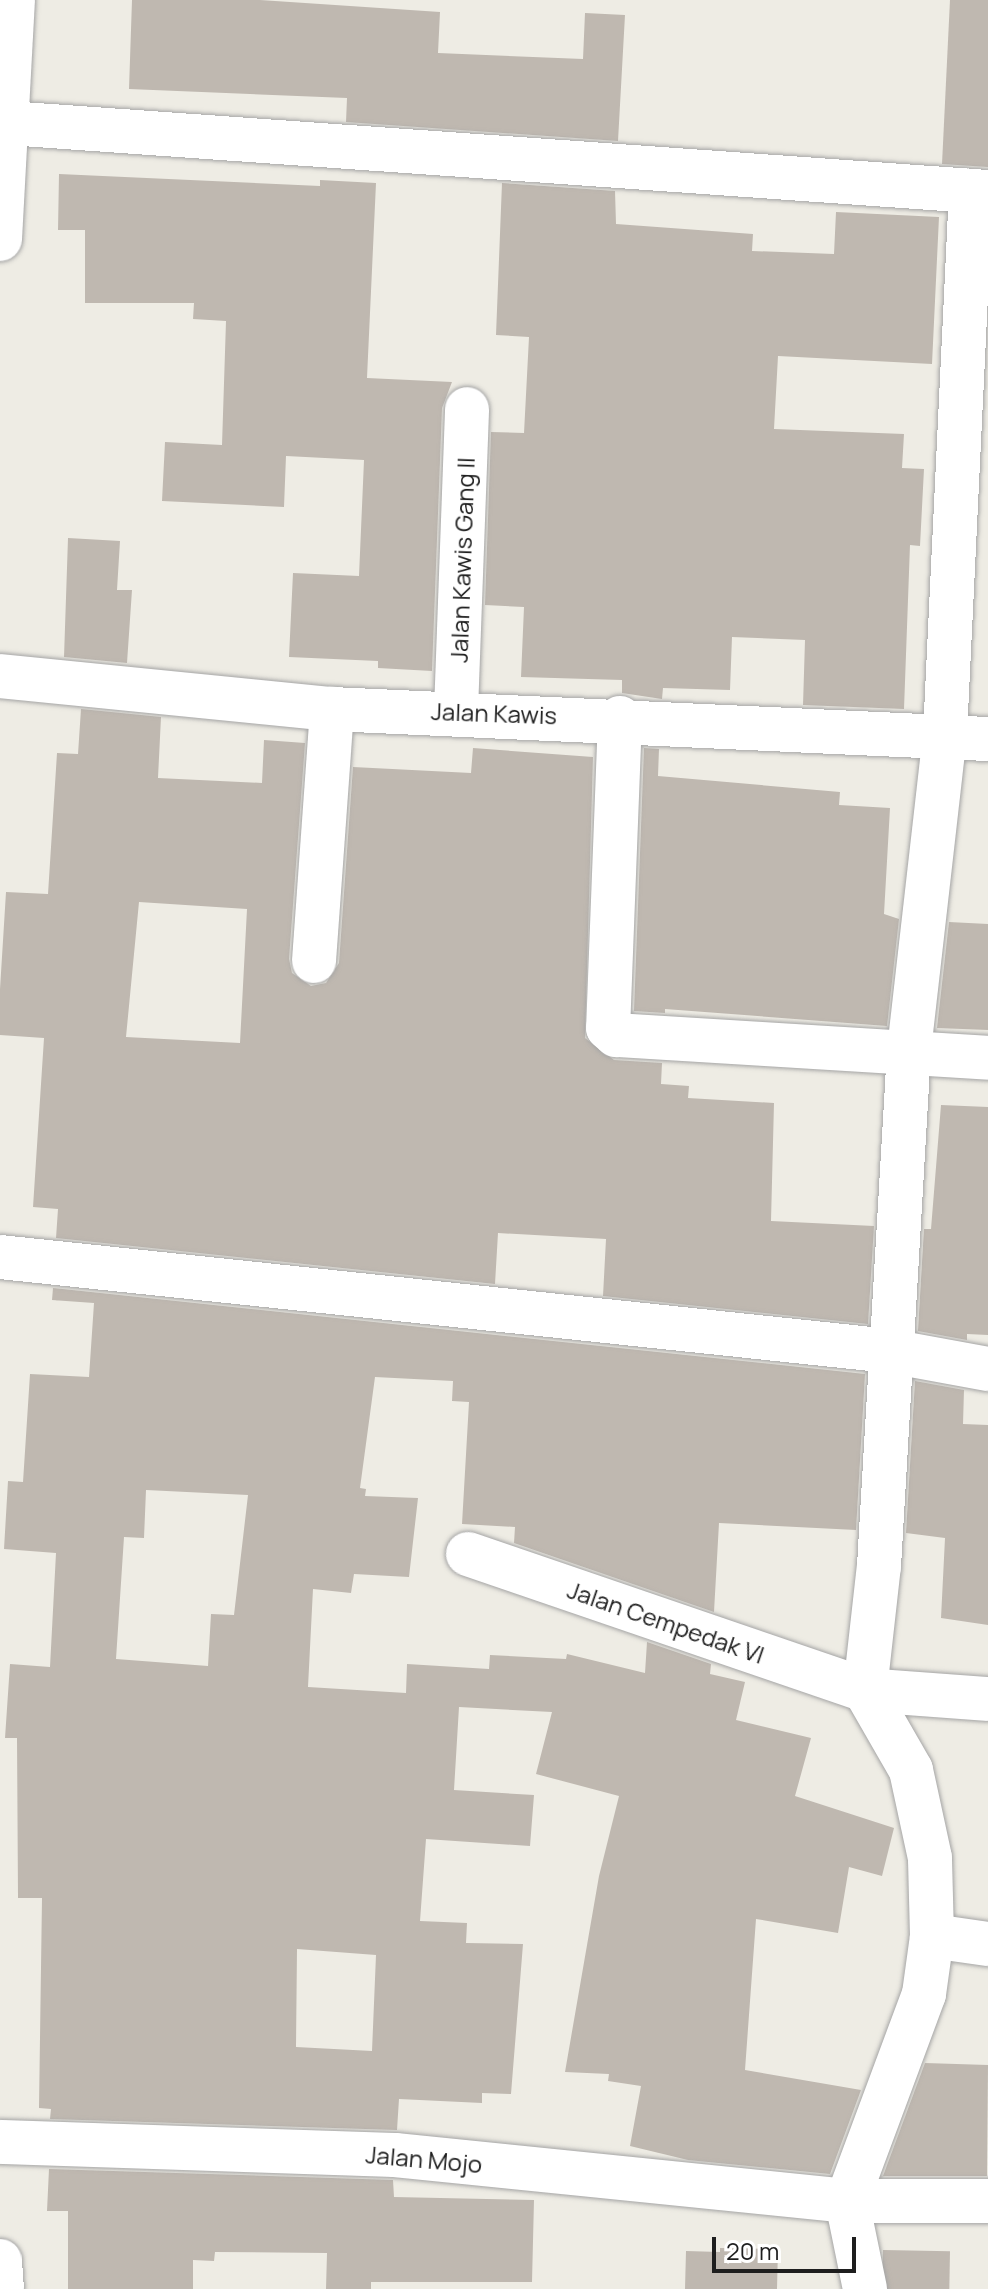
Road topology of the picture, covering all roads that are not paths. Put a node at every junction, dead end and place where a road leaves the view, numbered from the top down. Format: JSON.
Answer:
{"nodes":[{"id":1,"x":13,"y":0,"type":"edge"},
{"id":2,"x":8,"y":123,"type":"junction"},
{"id":3,"x":980,"y":191,"type":"edge"},
{"id":4,"x":0,"y":239,"type":"edge"},
{"id":5,"x":467,"y":409,"type":"dead end"},
{"id":6,"x":975,"y":463,"type":"edge"},
{"id":7,"x":0,"y":676,"type":"edge"},
{"id":8,"x":332,"y":709,"type":"junction"},
{"id":9,"x":456,"y":711,"type":"junction"},
{"id":10,"x":620,"y":718,"type":"junction"},
{"id":11,"x":945,"y":734,"type":"junction"},
{"id":12,"x":988,"y":739,"type":"edge"},
{"id":13,"x":314,"y":961,"type":"dead end"},
{"id":14,"x":909,"y":1050,"type":"junction"},
{"id":15,"x":988,"y":1058,"type":"edge"},
{"id":16,"x":0,"y":1257,"type":"edge"},
{"id":17,"x":890,"y":1351,"type":"junction"},
{"id":18,"x":988,"y":1369,"type":"edge"},
{"id":19,"x":468,"y":1554,"type":"dead end"},
{"id":20,"x":865,"y":1690,"type":"junction"},
{"id":21,"x":988,"y":1699,"type":"edge"},
{"id":22,"x":932,"y":1936,"type":"junction"},
{"id":23,"x":988,"y":1944,"type":"edge"},
{"id":24,"x":0,"y":2142,"type":"edge"},
{"id":25,"x":847,"y":2201,"type":"junction"},
{"id":26,"x":988,"y":2201,"type":"edge"},
{"id":27,"x":0,"y":2261,"type":"edge"},
{"id":28,"x":2,"y":2289,"type":"edge"},
{"id":29,"x":865,"y":2289,"type":"edge"}],
"edges":[{"from":1,"to":2,"type":"street"},
{"from":2,"to":3,"type":"street"},
{"from":2,"to":4,"type":"street"},
{"from":3,"to":6,"type":"street"},
{"from":5,"to":9,"type":"street","name":"Jalan Kawis Gang II"},
{"from":6,"to":11,"type":"street"},
{"from":7,"to":8,"type":"street","name":"Jalan Kawis"},
{"from":8,"to":9,"type":"street","name":"Jalan Kawis"},
{"from":8,"to":13,"type":"street"},
{"from":9,"to":10,"type":"street","name":"Jalan Kawis"},
{"from":10,"to":11,"type":"street","name":"Jalan Kawis"},
{"from":10,"to":14,"type":"street"},
{"from":11,"to":12,"type":"street","name":"Jalan Kawis"},
{"from":11,"to":14,"type":"street"},
{"from":14,"to":15,"type":"street"},
{"from":14,"to":17,"type":"street"},
{"from":16,"to":17,"type":"street"},
{"from":17,"to":18,"type":"street"},
{"from":17,"to":20,"type":"street"},
{"from":19,"to":20,"type":"street","name":"Jalan Cempedak VI"},
{"from":20,"to":21,"type":"street","name":"Jalan Cempedak VI"},
{"from":20,"to":22,"type":"street"},
{"from":22,"to":23,"type":"street"},
{"from":22,"to":25,"type":"street"},
{"from":24,"to":25,"type":"street","name":"Jalan Mojo"},
{"from":25,"to":26,"type":"street","name":"Jalan Mojo"},
{"from":25,"to":29,"type":"street"},
{"from":27,"to":28,"type":"street"}]}
